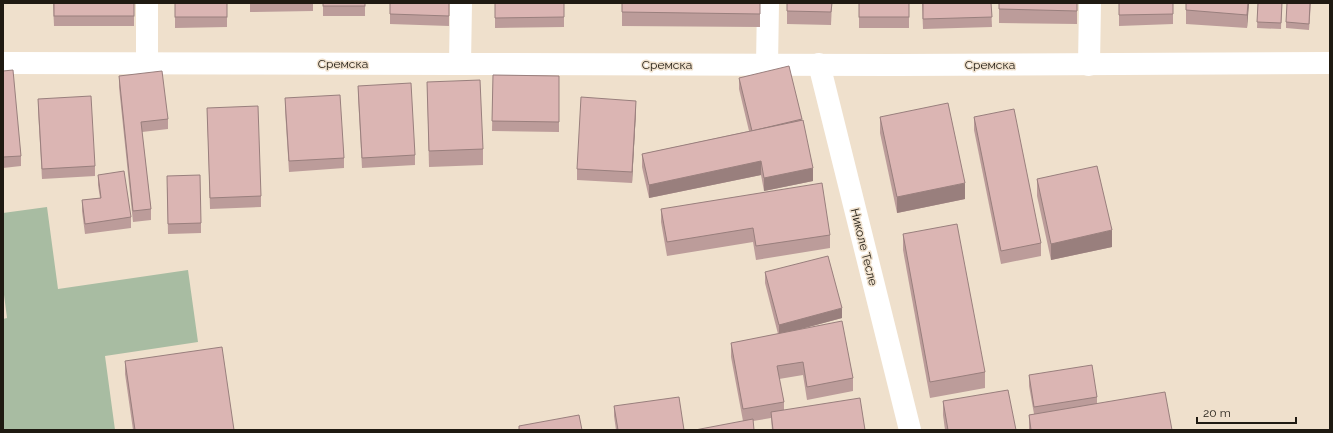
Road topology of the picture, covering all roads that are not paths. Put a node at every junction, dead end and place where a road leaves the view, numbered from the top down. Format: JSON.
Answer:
{"nodes":[{"id":1,"x":147,"y":3,"type":"edge"},
{"id":2,"x":461,"y":3,"type":"edge"},
{"id":3,"x":768,"y":3,"type":"edge"},
{"id":4,"x":1090,"y":3,"type":"edge"},
{"id":5,"x":3,"y":63,"type":"edge"},
{"id":6,"x":1330,"y":63,"type":"edge"},
{"id":7,"x":147,"y":64,"type":"junction"},
{"id":8,"x":460,"y":64,"type":"junction"},
{"id":9,"x":819,"y":64,"type":"junction"},
{"id":10,"x":1088,"y":65,"type":"junction"},
{"id":11,"x":767,"y":66,"type":"junction"},
{"id":12,"x":910,"y":430,"type":"edge"}],
"edges":[{"from":1,"to":7,"type":"street"},
{"from":2,"to":8,"type":"street"},
{"from":3,"to":11,"type":"street"},
{"from":4,"to":10,"type":"street"},
{"from":5,"to":7,"type":"street","name":"Сремска"},
{"from":6,"to":10,"type":"street","name":"Сремска"},
{"from":7,"to":8,"type":"street","name":"Сремска"},
{"from":8,"to":11,"type":"street","name":"Сремска"},
{"from":9,"to":10,"type":"street","name":"Сремска"},
{"from":9,"to":11,"type":"street","name":"Сремска"},
{"from":9,"to":12,"type":"street","name":"Николе Тесле"}]}
